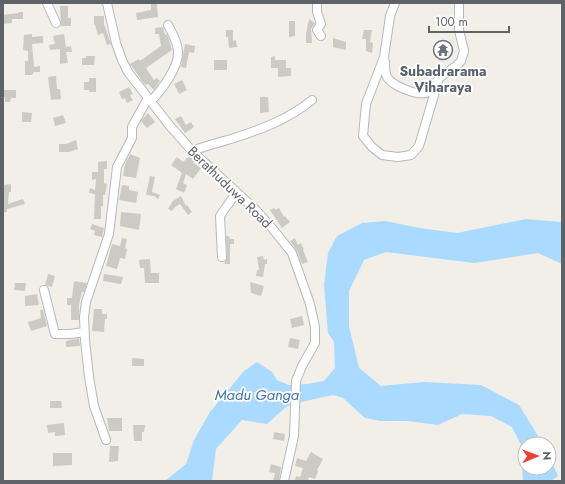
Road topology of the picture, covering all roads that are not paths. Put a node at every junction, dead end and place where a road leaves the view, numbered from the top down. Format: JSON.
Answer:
{"nodes":[{"id":1,"x":47,"y":3,"type":"edge"},
{"id":2,"x":107,"y":3,"type":"edge"},
{"id":3,"x":317,"y":3,"type":"edge"},
{"id":4,"x":395,"y":3,"type":"edge"},
{"id":5,"x":459,"y":3,"type":"edge"},
{"id":6,"x":56,"y":23,"type":"dead end"},
{"id":7,"x":168,"y":25,"type":"dead end"},
{"id":8,"x":321,"y":36,"type":"dead end"},
{"id":9,"x":384,"y":57,"type":"junction"},
{"id":10,"x":439,"y":78,"type":"junction"},
{"id":11,"x":149,"y":100,"type":"junction"},
{"id":12,"x":312,"y":100,"type":"dead end"},
{"id":13,"x":192,"y":151,"type":"junction"},
{"id":14,"x":236,"y":193,"type":"junction"},
{"id":15,"x":222,"y":256,"type":"dead end"},
{"id":16,"x":44,"y":290,"type":"dead end"},
{"id":17,"x":84,"y":332,"type":"junction"},
{"id":18,"x":106,"y":440,"type":"dead end"},
{"id":19,"x":284,"y":481,"type":"edge"}],
"edges":[{"from":1,"to":6,"type":"street"},
{"from":2,"to":11,"type":"street","name":"Berathuduwa Road"},
{"from":3,"to":8,"type":"street"},
{"from":4,"to":9,"type":"street"},
{"from":5,"to":10,"type":"street"},
{"from":7,"to":11,"type":"street"},
{"from":9,"to":10,"type":"street"},
{"from":9,"to":10,"type":"street"},
{"from":11,"to":13,"type":"street","name":"Berathuduwa Road"},
{"from":11,"to":17,"type":"street"},
{"from":12,"to":13,"type":"street"},
{"from":13,"to":14,"type":"street","name":"Berathuduwa Road"},
{"from":14,"to":15,"type":"street"},
{"from":14,"to":19,"type":"street","name":"Berathuduwa Road"},
{"from":16,"to":17,"type":"street"},
{"from":17,"to":18,"type":"street"}]}
